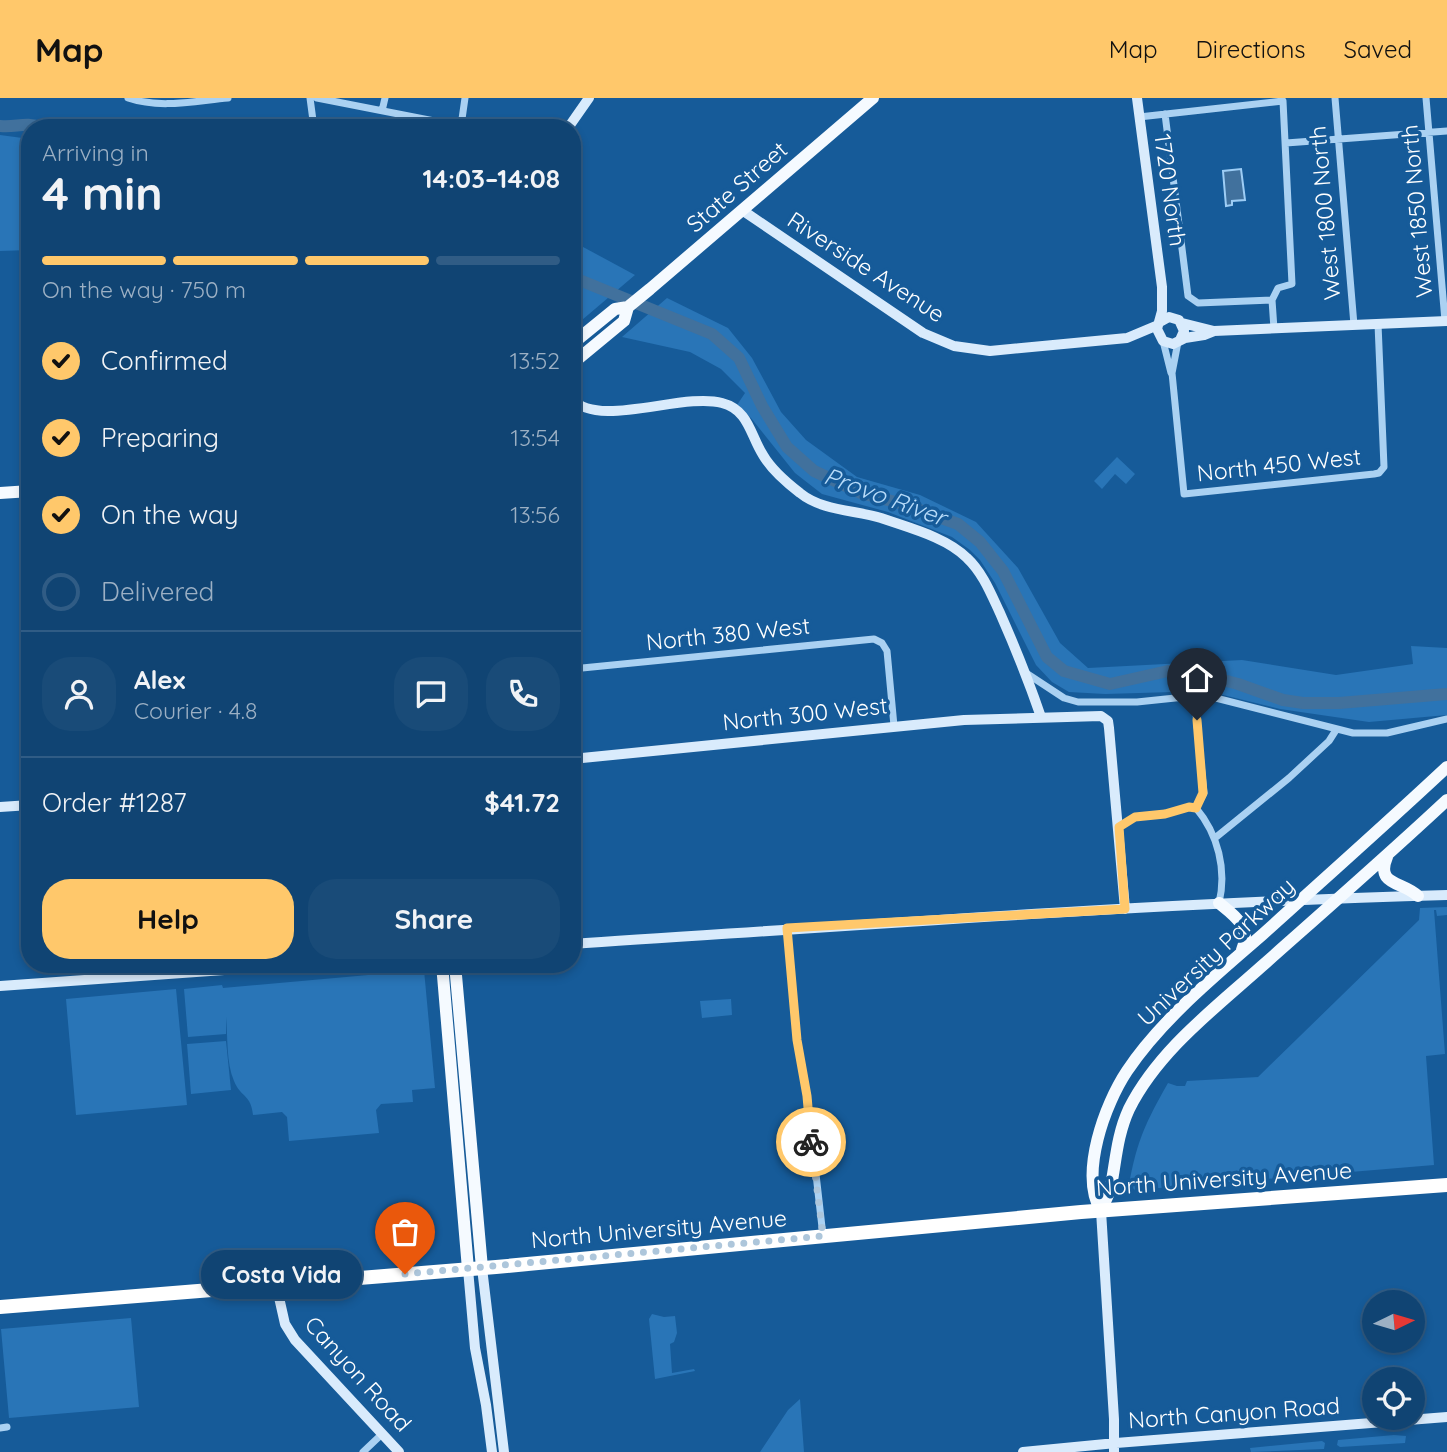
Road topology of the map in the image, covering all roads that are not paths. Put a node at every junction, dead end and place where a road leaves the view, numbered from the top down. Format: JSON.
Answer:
{"nodes":[{"id":1,"x":128,"y":98,"type":"edge"},
{"id":2,"x":228,"y":98,"type":"edge"},
{"id":3,"x":310,"y":98,"type":"edge"},
{"id":4,"x":317,"y":98,"type":"edge"},
{"id":5,"x":385,"y":98,"type":"edge"},
{"id":6,"x":465,"y":98,"type":"edge"},
{"id":7,"x":589,"y":98,"type":"edge"},
{"id":8,"x":873,"y":98,"type":"edge"},
{"id":9,"x":1138,"y":98,"type":"edge"},
{"id":10,"x":1335,"y":98,"type":"edge"},
{"id":11,"x":1426,"y":98,"type":"edge"},
{"id":12,"x":382,"y":111,"type":"junction"},
{"id":13,"x":1165,"y":114,"type":"junction"},
{"id":14,"x":1139,"y":117,"type":"junction"},
{"id":15,"x":313,"y":119,"type":"edge"},
{"id":16,"x":424,"y":119,"type":"edge"},
{"id":17,"x":465,"y":119,"type":"edge"},
{"id":18,"x":574,"y":119,"type":"edge"},
{"id":19,"x":1447,"y":131,"type":"edge"},
{"id":20,"x":1430,"y":132,"type":"junction"},
{"id":21,"x":1338,"y":140,"type":"junction"},
{"id":22,"x":1286,"y":143,"type":"junction"},
{"id":23,"x":742,"y":210,"type":"junction"},
{"id":24,"x":1162,"y":287,"type":"junction"},
{"id":25,"x":1272,"y":300,"type":"junction"},
{"id":26,"x":628,"y":307,"type":"junction"},
{"id":27,"x":1181,"y":321,"type":"junction"},
{"id":28,"x":1446,"y":321,"type":"edge"},
{"id":29,"x":1159,"y":324,"type":"junction"},
{"id":30,"x":1378,"y":324,"type":"junction"},
{"id":31,"x":1354,"y":325,"type":"junction"},
{"id":32,"x":1274,"y":329,"type":"junction"},
{"id":33,"x":1214,"y":331,"type":"junction"},
{"id":34,"x":581,"y":337,"type":"edge"},
{"id":35,"x":1127,"y":338,"type":"junction"},
{"id":36,"x":1161,"y":340,"type":"junction"},
{"id":37,"x":1179,"y":341,"type":"junction"},
{"id":38,"x":581,"y":357,"type":"edge"},
{"id":39,"x":1172,"y":373,"type":"junction"},
{"id":40,"x":581,"y":407,"type":"edge"},
{"id":41,"x":21,"y":492,"type":"edge"},
{"id":42,"x":0,"y":493,"type":"edge"},
{"id":43,"x":581,"y":668,"type":"edge"},
{"id":44,"x":1026,"y":673,"type":"junction"},
{"id":45,"x":1194,"y":695,"type":"junction"},
{"id":46,"x":1041,"y":717,"type":"junction"},
{"id":47,"x":1447,"y":719,"type":"edge"},
{"id":48,"x":894,"y":726,"type":"junction"},
{"id":49,"x":1336,"y":730,"type":"junction"},
{"id":50,"x":581,"y":758,"type":"edge"},
{"id":51,"x":1447,"y":767,"type":"edge"},
{"id":52,"x":1447,"y":800,"type":"edge"},
{"id":53,"x":21,"y":806,"type":"edge"},
{"id":54,"x":0,"y":807,"type":"edge"},
{"id":55,"x":1196,"y":808,"type":"junction"},
{"id":56,"x":1119,"y":827,"type":"junction"},
{"id":57,"x":1216,"y":838,"type":"junction"},
{"id":58,"x":1390,"y":853,"type":"junction"},
{"id":59,"x":1447,"y":895,"type":"edge"},
{"id":60,"x":1418,"y":896,"type":"junction"},
{"id":61,"x":1339,"y":898,"type":"junction"},
{"id":62,"x":1302,"y":899,"type":"junction"},
{"id":63,"x":1219,"y":902,"type":"junction"},
{"id":64,"x":1125,"y":909,"type":"junction"},
{"id":65,"x":787,"y":928,"type":"junction"},
{"id":66,"x":581,"y":943,"type":"edge"},
{"id":67,"x":1239,"y":954,"type":"junction"},
{"id":68,"x":182,"y":973,"type":"edge"},
{"id":69,"x":443,"y":973,"type":"edge"},
{"id":70,"x":456,"y":973,"type":"edge"},
{"id":71,"x":0,"y":986,"type":"edge"},
{"id":72,"x":1447,"y":1185,"type":"edge"},
{"id":73,"x":1101,"y":1211,"type":"junction"},
{"id":74,"x":823,"y":1236,"type":"junction"},
{"id":75,"x":475,"y":1268,"type":"junction"},
{"id":76,"x":276,"y":1284,"type":"junction"},
{"id":77,"x":0,"y":1307,"type":"edge"},
{"id":78,"x":1447,"y":1418,"type":"edge"},
{"id":79,"x":382,"y":1434,"type":"junction"},
{"id":80,"x":1116,"y":1449,"type":"edge"},
{"id":81,"x":363,"y":1452,"type":"edge"},
{"id":82,"x":399,"y":1452,"type":"edge"},
{"id":83,"x":492,"y":1452,"type":"edge"},
{"id":84,"x":503,"y":1452,"type":"edge"},
{"id":85,"x":1023,"y":1452,"type":"edge"}],
"edges":[{"from":1,"to":2,"type":"street"},
{"from":3,"to":15,"type":"street"},
{"from":4,"to":12,"type":"street"},
{"from":5,"to":12,"type":"street"},
{"from":6,"to":17,"type":"street"},
{"from":7,"to":18,"type":"street"},
{"from":8,"to":23,"type":"main road","name":"State Street"},
{"from":9,"to":14,"type":"street","name":"1720 North"},
{"from":10,"to":21,"type":"street","name":"West 1800 North"},
{"from":11,"to":20,"type":"street","name":"West 1850 North"},
{"from":12,"to":16,"type":"street"},
{"from":13,"to":14,"type":"street"},
{"from":13,"to":22,"type":"street"},
{"from":13,"to":25,"type":"street"},
{"from":14,"to":24,"type":"street","name":"1720 North"},
{"from":19,"to":20,"type":"street"},
{"from":20,"to":21,"type":"street"},
{"from":20,"to":28,"type":"street","name":"West 1850 North"},
{"from":21,"to":22,"type":"street"},
{"from":21,"to":31,"type":"street","name":"West 1800 North"},
{"from":22,"to":25,"type":"street"},
{"from":23,"to":26,"type":"main road","name":"State Street"},
{"from":23,"to":35,"type":"street","name":"Riverside Avenue"},
{"from":24,"to":27,"type":"street","name":"1720 North"},
{"from":24,"to":29,"type":"street","name":"1720 North"},
{"from":25,"to":32,"type":"street"},
{"from":26,"to":34,"type":"main road","name":"State Street"},
{"from":26,"to":38,"type":"main road","name":"State Street"},
{"from":27,"to":29,"type":"street"},
{"from":27,"to":33,"type":"street"},
{"from":27,"to":37,"type":"street"},
{"from":28,"to":30,"type":"street"},
{"from":29,"to":35,"type":"street"},
{"from":29,"to":36,"type":"street"},
{"from":30,"to":31,"type":"street"},
{"from":30,"to":39,"type":"street","name":"North 450 West"},
{"from":31,"to":32,"type":"street"},
{"from":32,"to":33,"type":"street"},
{"from":33,"to":37,"type":"street"},
{"from":35,"to":36,"type":"street"},
{"from":36,"to":37,"type":"street"},
{"from":36,"to":39,"type":"street"},
{"from":37,"to":39,"type":"street"},
{"from":40,"to":44,"type":"street"},
{"from":41,"to":42,"type":"main road"},
{"from":43,"to":48,"type":"street","name":"North 380 West"},
{"from":44,"to":45,"type":"street"},
{"from":44,"to":46,"type":"street"},
{"from":45,"to":49,"type":"street"},
{"from":45,"to":55,"type":"street"},
{"from":46,"to":48,"type":"street","name":"North 300 West"},
{"from":46,"to":56,"type":"street","name":"North 300 West"},
{"from":47,"to":49,"type":"street"},
{"from":48,"to":50,"type":"street","name":"North 300 West"},
{"from":49,"to":57,"type":"street"},
{"from":51,"to":62,"type":"main road","name":"University Parkway"},
{"from":52,"to":58,"type":"main road","name":"University Parkway"},
{"from":53,"to":54,"type":"street"},
{"from":55,"to":56,"type":"street"},
{"from":55,"to":57,"type":"street"},
{"from":56,"to":64,"type":"street"},
{"from":57,"to":63,"type":"street"},
{"from":58,"to":60,"type":"main road"},
{"from":58,"to":61,"type":"main road","name":"University Parkway"},
{"from":59,"to":60,"type":"street"},
{"from":60,"to":61,"type":"street"},
{"from":61,"to":62,"type":"street"},
{"from":61,"to":73,"type":"main road","name":"University Parkway"},
{"from":62,"to":63,"type":"street"},
{"from":62,"to":67,"type":"main road","name":"University Parkway"},
{"from":63,"to":64,"type":"street"},
{"from":63,"to":67,"type":"main road"},
{"from":64,"to":65,"type":"street"},
{"from":65,"to":66,"type":"street"},
{"from":65,"to":74,"type":"street"},
{"from":67,"to":73,"type":"main road","name":"University Parkway"},
{"from":68,"to":71,"type":"street"},
{"from":69,"to":75,"type":"main road"},
{"from":70,"to":75,"type":"main road"},
{"from":72,"to":73,"type":"highway","name":"North University Avenue"},
{"from":73,"to":74,"type":"highway","name":"North University Avenue"},
{"from":73,"to":80,"type":"street","name":"University Parkway"},
{"from":74,"to":75,"type":"highway","name":"North University Avenue"},
{"from":75,"to":76,"type":"highway","name":"North University Avenue"},
{"from":75,"to":83,"type":"street"},
{"from":75,"to":84,"type":"street"},
{"from":76,"to":77,"type":"highway","name":"North University Avenue"},
{"from":76,"to":79,"type":"street","name":"Canyon Road"},
{"from":78,"to":80,"type":"street","name":"North Canyon Road"},
{"from":79,"to":81,"type":"street"},
{"from":79,"to":82,"type":"street","name":"Canyon Road"},
{"from":80,"to":85,"type":"street","name":"North Canyon Road"}]}
